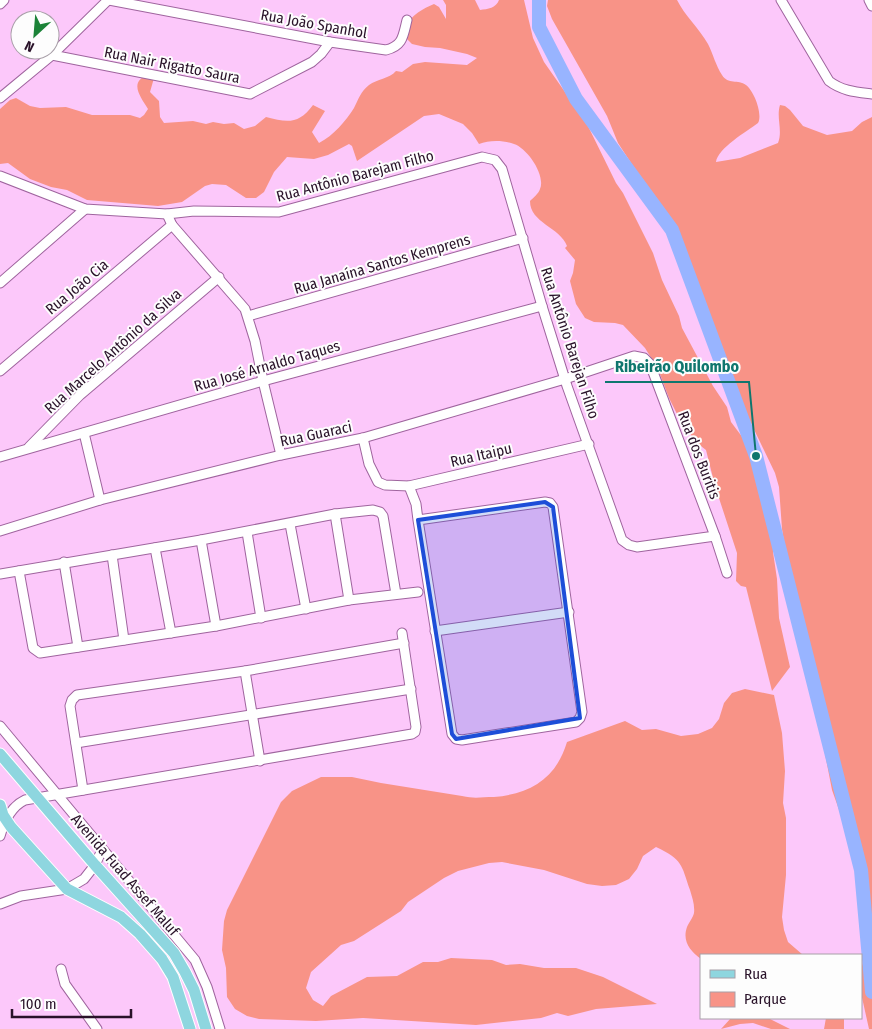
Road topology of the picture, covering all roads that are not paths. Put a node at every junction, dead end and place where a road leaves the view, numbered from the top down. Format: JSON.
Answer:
{"nodes":[{"id":1,"x":4,"y":0,"type":"edge"},
{"id":2,"x":108,"y":0,"type":"edge"},
{"id":3,"x":781,"y":0,"type":"edge"},
{"id":4,"x":869,"y":0,"type":"edge"},
{"id":5,"x":0,"y":4,"type":"edge"},
{"id":6,"x":872,"y":6,"type":"edge"},
{"id":7,"x":407,"y":20,"type":"dead end"},
{"id":8,"x":330,"y":42,"type":"junction"},
{"id":9,"x":60,"y":47,"type":"edge"},
{"id":10,"x":60,"y":57,"type":"edge"},
{"id":11,"x":46,"y":60,"type":"edge"},
{"id":12,"x":872,"y":94,"type":"edge"},
{"id":13,"x":0,"y":98,"type":"edge"},
{"id":14,"x":482,"y":157,"type":"joint"},
{"id":15,"x":1,"y":179,"type":"edge"},
{"id":16,"x":85,"y":209,"type":"junction"},
{"id":17,"x":167,"y":214,"type":"junction"},
{"id":18,"x":172,"y":225,"type":"junction"},
{"id":19,"x":523,"y":238,"type":"junction"},
{"id":20,"x":218,"y":277,"type":"junction"},
{"id":21,"x":0,"y":283,"type":"edge"},
{"id":22,"x":542,"y":306,"type":"junction"},
{"id":23,"x":248,"y":316,"type":"junction"},
{"id":24,"x":634,"y":356,"type":"joint"},
{"id":25,"x":0,"y":371,"type":"edge"},
{"id":26,"x":565,"y":379,"type":"junction"},
{"id":27,"x":263,"y":380,"type":"junction"},
{"id":28,"x":84,"y":433,"type":"junction"},
{"id":29,"x":363,"y":438,"type":"junction"},
{"id":30,"x":590,"y":444,"type":"junction"},
{"id":31,"x":28,"y":448,"type":"junction"},
{"id":32,"x":281,"y":455,"type":"junction"},
{"id":33,"x":0,"y":457,"type":"edge"},
{"id":34,"x":409,"y":486,"type":"junction"},
{"id":35,"x":100,"y":500,"type":"junction"},
{"id":36,"x":335,"y":514,"type":"junction"},
{"id":37,"x":418,"y":520,"type":"junction"},
{"id":38,"x":290,"y":524,"type":"junction"},
{"id":39,"x":0,"y":531,"type":"edge"},
{"id":40,"x":246,"y":532,"type":"junction"},
{"id":41,"x":715,"y":536,"type":"junction"},
{"id":42,"x":201,"y":540,"type":"junction"},
{"id":43,"x":155,"y":548,"type":"junction"},
{"id":44,"x":112,"y":555,"type":"junction"},
{"id":45,"x":64,"y":562,"type":"junction"},
{"id":46,"x":19,"y":571,"type":"junction"},
{"id":47,"x":727,"y":573,"type":"dead end"},
{"id":48,"x":0,"y":574,"type":"edge"},
{"id":49,"x":418,"y":592,"type":"dead end"},
{"id":50,"x":396,"y":594,"type":"junction"},
{"id":51,"x":349,"y":600,"type":"junction"},
{"id":52,"x":306,"y":609,"type":"junction"},
{"id":53,"x":569,"y":612,"type":"junction"},
{"id":54,"x":261,"y":618,"type":"junction"},
{"id":55,"x":216,"y":626,"type":"junction"},
{"id":56,"x":435,"y":631,"type":"junction"},
{"id":57,"x":171,"y":633,"type":"junction"},
{"id":58,"x":402,"y":633,"type":"dead end"},
{"id":59,"x":124,"y":640,"type":"junction"},
{"id":60,"x":404,"y":643,"type":"junction"},
{"id":61,"x":78,"y":647,"type":"junction"},
{"id":62,"x":245,"y":670,"type":"junction"},
{"id":63,"x":411,"y":689,"type":"junction"},
{"id":64,"x":253,"y":715,"type":"junction"},
{"id":65,"x":1,"y":728,"type":"edge"},
{"id":66,"x":76,"y":743,"type":"junction"},
{"id":67,"x":0,"y":754,"type":"edge"},
{"id":68,"x":30,"y":761,"type":"junction"},
{"id":69,"x":260,"y":761,"type":"junction"},
{"id":70,"x":83,"y":790,"type":"junction"},
{"id":71,"x":57,"y":795,"type":"junction"},
{"id":72,"x":38,"y":798,"type":"junction"},
{"id":73,"x":0,"y":805,"type":"edge"},
{"id":74,"x":6,"y":821,"type":"junction"},
{"id":75,"x":0,"y":836,"type":"edge"},
{"id":76,"x":102,"y":850,"type":"junction"},
{"id":77,"x":95,"y":865,"type":"junction"},
{"id":78,"x":66,"y":889,"type":"junction"},
{"id":79,"x":0,"y":904,"type":"edge"},
{"id":80,"x":61,"y":969,"type":"dead end"},
{"id":81,"x":97,"y":1029,"type":"edge"},
{"id":82,"x":190,"y":1029,"type":"edge"},
{"id":83,"x":206,"y":1029,"type":"edge"},
{"id":84,"x":220,"y":1029,"type":"edge"}],
"edges":[{"from":1,"to":5,"type":"street"},
{"from":2,"to":8,"type":"street","name":"Rua João Spanhol"},
{"from":2,"to":9,"type":"street"},
{"from":3,"to":12,"type":"street"},
{"from":4,"to":6,"type":"street"},
{"from":7,"to":8,"type":"street","name":"Rua João Spanhol"},
{"from":8,"to":10,"type":"street","name":"Rua Nair Rigatto Saura"},
{"from":11,"to":13,"type":"street"},
{"from":14,"to":17,"type":"street","name":"Rua Antônio Barejam Filho"},
{"from":14,"to":19,"type":"street","name":"Rua Antônio Barejan Filho"},
{"from":15,"to":16,"type":"street","name":"Rua Antônio Barejam Filho"},
{"from":16,"to":17,"type":"street","name":"Rua Antônio Barejam Filho"},
{"from":16,"to":21,"type":"street"},
{"from":17,"to":18,"type":"street"},
{"from":18,"to":20,"type":"street"},
{"from":18,"to":25,"type":"street","name":"Rua João Cia"},
{"from":19,"to":22,"type":"street","name":"Rua Antônio Barejan Filho"},
{"from":19,"to":23,"type":"street","name":"Rua Janaína Santos Kemprens"},
{"from":20,"to":23,"type":"street"},
{"from":20,"to":31,"type":"street","name":"Rua Marcelo Antônio da Silva"},
{"from":22,"to":26,"type":"street","name":"Rua Antônio Barejan Filho"},
{"from":22,"to":27,"type":"street","name":"Rua José Arnaldo Taques"},
{"from":23,"to":27,"type":"street"},
{"from":24,"to":26,"type":"street","name":"Rua Guaraci"},
{"from":24,"to":41,"type":"street","name":"Rua dos Buritis"},
{"from":26,"to":29,"type":"street","name":"Rua Guaraci"},
{"from":26,"to":30,"type":"street","name":"Rua Antônio Barejan Filho"},
{"from":27,"to":28,"type":"street","name":"Rua José Arnaldo Taques"},
{"from":27,"to":32,"type":"street"},
{"from":28,"to":31,"type":"street","name":"Rua José Arnaldo Taques"},
{"from":28,"to":35,"type":"street"},
{"from":29,"to":32,"type":"street","name":"Rua Guaraci"},
{"from":29,"to":34,"type":"street","name":"Rua Itaipu"},
{"from":30,"to":34,"type":"street","name":"Rua Itaipu"},
{"from":30,"to":41,"type":"street","name":"Rua Antônio Barejan Filho"},
{"from":31,"to":33,"type":"street","name":"Rua José Arnaldo Taques"},
{"from":32,"to":35,"type":"street","name":"Rua Guaraci"},
{"from":34,"to":37,"type":"street"},
{"from":35,"to":39,"type":"street","name":"Rua Guaraci"},
{"from":36,"to":38,"type":"street"},
{"from":36,"to":50,"type":"street"},
{"from":36,"to":51,"type":"street"},
{"from":37,"to":53,"type":"street"},
{"from":37,"to":56,"type":"street"},
{"from":38,"to":40,"type":"street"},
{"from":38,"to":52,"type":"street"},
{"from":40,"to":42,"type":"street"},
{"from":40,"to":54,"type":"street"},
{"from":41,"to":47,"type":"street","name":"Rua dos Buritis"},
{"from":42,"to":43,"type":"street"},
{"from":42,"to":55,"type":"street"},
{"from":43,"to":44,"type":"street"},
{"from":43,"to":57,"type":"street"},
{"from":44,"to":45,"type":"street"},
{"from":44,"to":59,"type":"street"},
{"from":45,"to":46,"type":"street"},
{"from":45,"to":61,"type":"street"},
{"from":46,"to":48,"type":"street"},
{"from":46,"to":61,"type":"street"},
{"from":49,"to":50,"type":"street"},
{"from":50,"to":51,"type":"street"},
{"from":51,"to":52,"type":"street"},
{"from":52,"to":54,"type":"street"},
{"from":53,"to":56,"type":"street"},
{"from":53,"to":56,"type":"street"},
{"from":54,"to":55,"type":"street"},
{"from":55,"to":57,"type":"street"},
{"from":57,"to":59,"type":"street"},
{"from":58,"to":60,"type":"street"},
{"from":59,"to":61,"type":"street"},
{"from":60,"to":62,"type":"street"},
{"from":60,"to":63,"type":"street"},
{"from":62,"to":64,"type":"street"},
{"from":62,"to":66,"type":"street"},
{"from":63,"to":64,"type":"street"},
{"from":63,"to":69,"type":"street"},
{"from":64,"to":66,"type":"street"},
{"from":64,"to":69,"type":"street"},
{"from":65,"to":68,"type":"street"},
{"from":66,"to":70,"type":"street"},
{"from":67,"to":72,"type":"main road","name":"Avenida Fuad Assef Maluf"},
{"from":68,"to":71,"type":"street"},
{"from":68,"to":72,"type":"street"},
{"from":69,"to":70,"type":"street"},
{"from":70,"to":71,"type":"street"},
{"from":71,"to":72,"type":"street"},
{"from":71,"to":76,"type":"street"},
{"from":72,"to":74,"type":"street"},
{"from":72,"to":77,"type":"main road","name":"Avenida Fuad Assef Maluf"},
{"from":73,"to":74,"type":"main road","name":"Avenida Fuad Assef Maluf"},
{"from":74,"to":75,"type":"street"},
{"from":74,"to":78,"type":"main road","name":"Avenida Fuad Assef Maluf"},
{"from":76,"to":77,"type":"street"},
{"from":76,"to":84,"type":"street"},
{"from":77,"to":78,"type":"street"},
{"from":77,"to":83,"type":"main road","name":"Avenida Fuad Assef Maluf"},
{"from":78,"to":79,"type":"street"},
{"from":78,"to":82,"type":"main road","name":"Avenida Fuad Assef Maluf"},
{"from":80,"to":81,"type":"street"}]}
